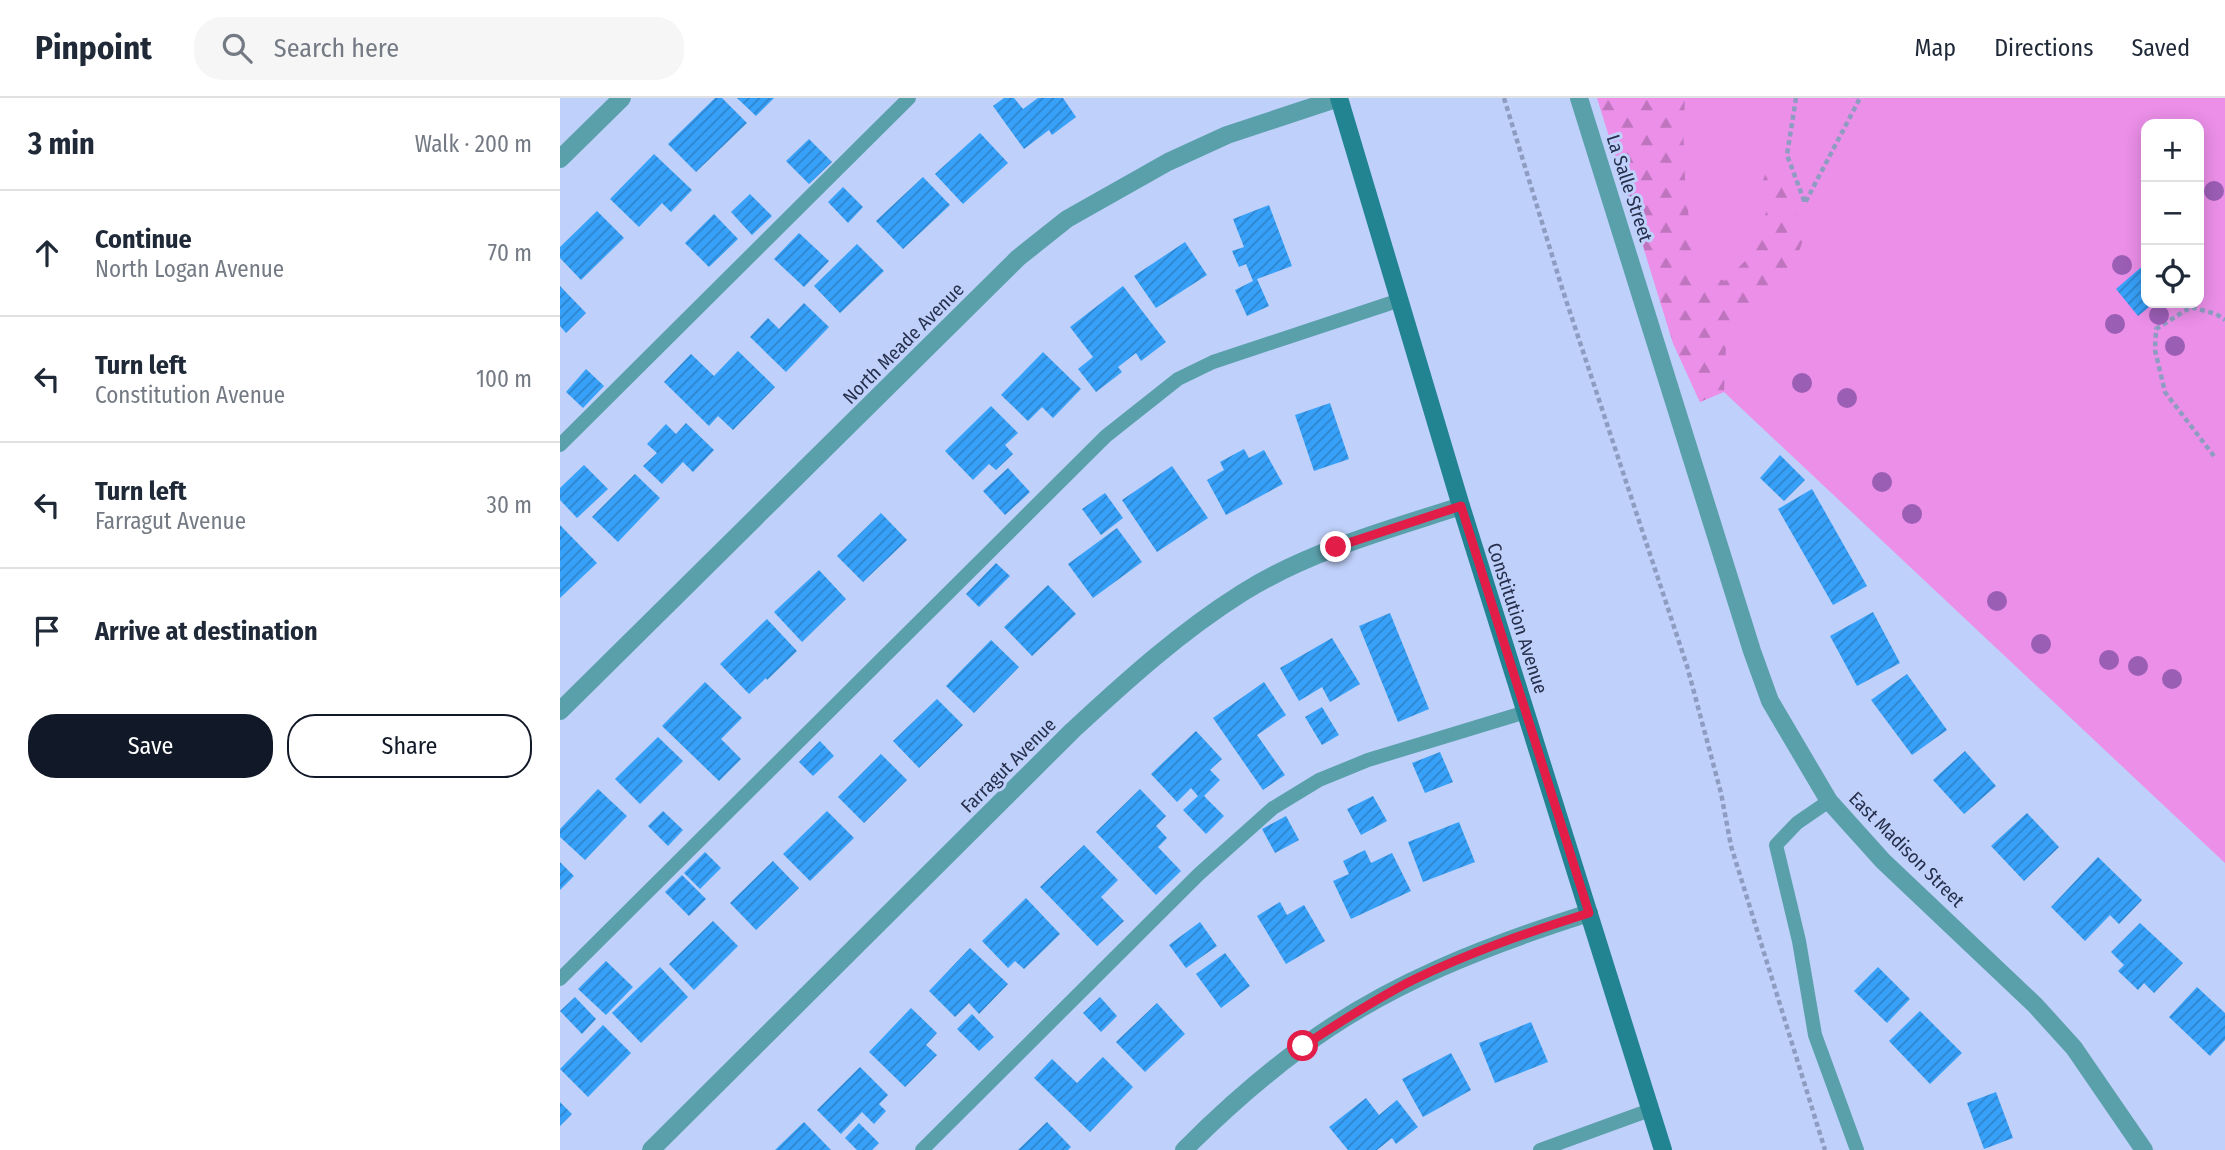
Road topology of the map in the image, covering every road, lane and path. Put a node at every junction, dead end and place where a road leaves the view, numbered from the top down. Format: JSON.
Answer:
{"nodes":[{"id":1,"x":622,"y":98,"type":"edge"},
{"id":2,"x":909,"y":98,"type":"edge"},
{"id":3,"x":1339,"y":98,"type":"edge"},
{"id":4,"x":1504,"y":98,"type":"edge"},
{"id":5,"x":1579,"y":98,"type":"edge"},
{"id":6,"x":1796,"y":98,"type":"edge"},
{"id":7,"x":1860,"y":98,"type":"edge"},
{"id":8,"x":560,"y":159,"type":"edge"},
{"id":9,"x":1641,"y":291,"type":"joint"},
{"id":10,"x":1400,"y":300,"type":"junction"},
{"id":11,"x":2225,"y":320,"type":"edge"},
{"id":12,"x":560,"y":445,"type":"edge"},
{"id":13,"x":2214,"y":456,"type":"dead end"},
{"id":14,"x":1461,"y":506,"type":"junction"},
{"id":15,"x":560,"y":711,"type":"edge"},
{"id":16,"x":1526,"y":712,"type":"junction"},
{"id":17,"x":1829,"y":801,"type":"junction"},
{"id":18,"x":1589,"y":913,"type":"junction"},
{"id":19,"x":560,"y":979,"type":"edge"},
{"id":20,"x":1650,"y":1110,"type":"junction"},
{"id":21,"x":651,"y":1150,"type":"edge"},
{"id":22,"x":922,"y":1150,"type":"edge"},
{"id":23,"x":1185,"y":1150,"type":"edge"},
{"id":24,"x":1540,"y":1150,"type":"edge"},
{"id":25,"x":1663,"y":1150,"type":"edge"},
{"id":26,"x":1825,"y":1150,"type":"edge"},
{"id":27,"x":1857,"y":1150,"type":"edge"},
{"id":28,"x":2144,"y":1150,"type":"edge"}],
"edges":[{"from":1,"to":8,"type":"street"},
{"from":2,"to":12,"type":"lane"},
{"from":3,"to":10,"type":"main road","name":"Constitution Avenue"},
{"from":3,"to":15,"type":"street","name":"North Meade Avenue"},
{"from":4,"to":26,"type":"path"},
{"from":5,"to":9,"type":"street","name":"La Salle Street"},
{"from":6,"to":7,"type":"path"},
{"from":9,"to":17,"type":"street","name":"East Madison Street"},
{"from":10,"to":14,"type":"main road","name":"Constitution Avenue"},
{"from":10,"to":19,"type":"lane"},
{"from":11,"to":13,"type":"path"},
{"from":14,"to":16,"type":"main road","name":"Constitution Avenue"},
{"from":14,"to":21,"type":"street","name":"Farragut Avenue"},
{"from":16,"to":18,"type":"main road","name":"Constitution Avenue"},
{"from":16,"to":22,"type":"lane"},
{"from":17,"to":27,"type":"lane"},
{"from":17,"to":28,"type":"street","name":"East Madison Street"},
{"from":18,"to":20,"type":"main road","name":"Constitution Avenue"},
{"from":18,"to":23,"type":"street"},
{"from":20,"to":24,"type":"lane"},
{"from":20,"to":25,"type":"main road","name":"Constitution Avenue"}]}
